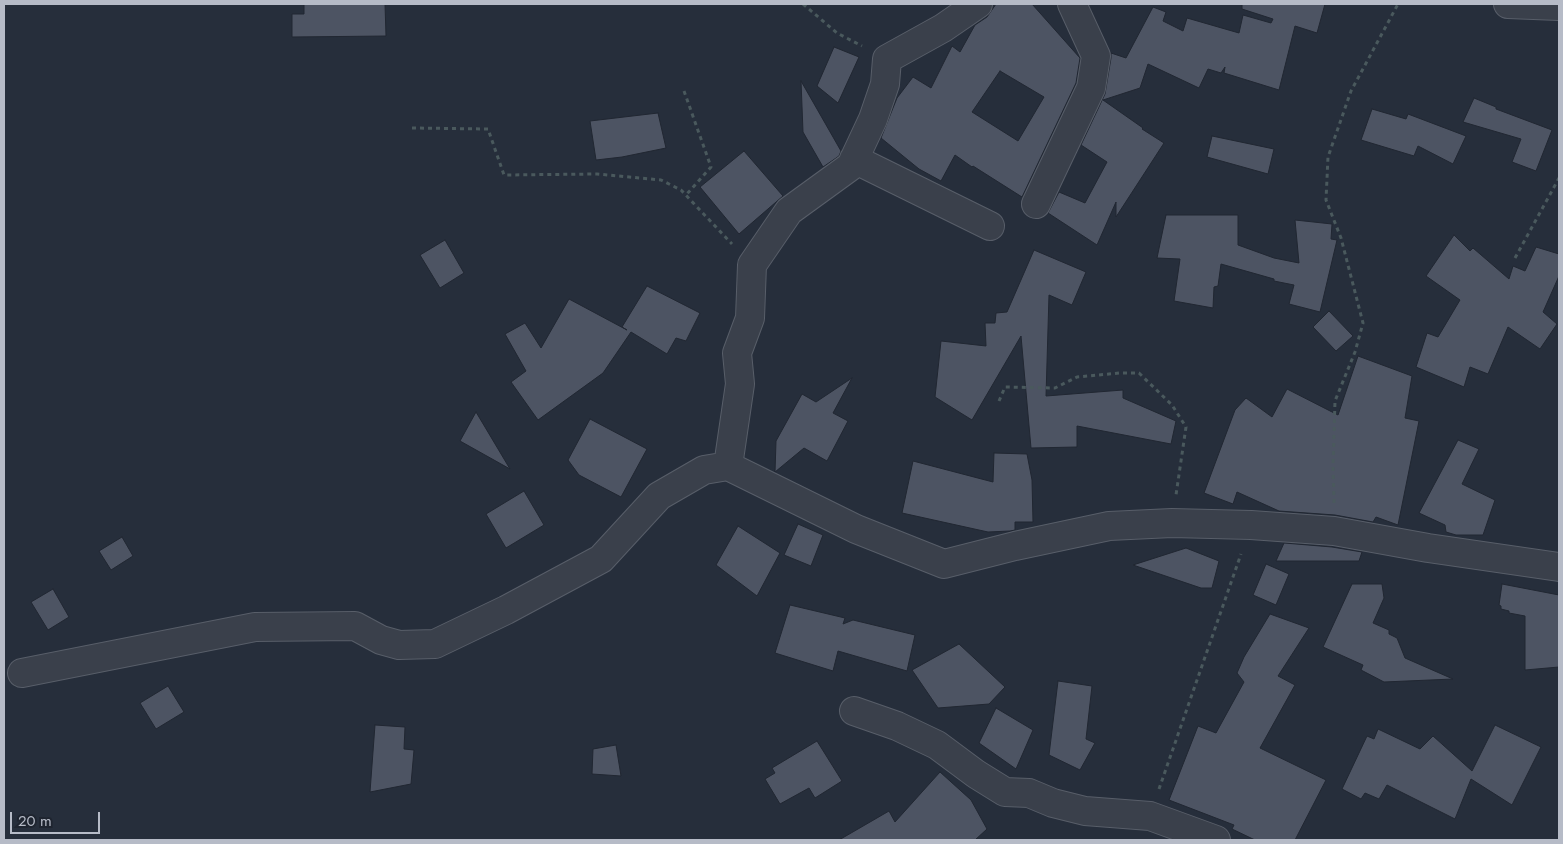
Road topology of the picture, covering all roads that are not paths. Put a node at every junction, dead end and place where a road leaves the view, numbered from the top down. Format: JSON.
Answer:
{"nodes":[{"id":1,"x":978,"y":4,"type":"edge"},
{"id":2,"x":1072,"y":4,"type":"edge"},
{"id":3,"x":1508,"y":4,"type":"edge"},
{"id":4,"x":1559,"y":6,"type":"edge"},
{"id":5,"x":854,"y":160,"type":"junction"},
{"id":6,"x":1036,"y":204,"type":"dead end"},
{"id":7,"x":990,"y":226,"type":"dead end"},
{"id":8,"x":728,"y":466,"type":"junction"},
{"id":9,"x":1559,"y":567,"type":"edge"},
{"id":10,"x":22,"y":672,"type":"dead end"},
{"id":11,"x":854,"y":711,"type":"dead end"},
{"id":12,"x":1216,"y":840,"type":"edge"}],
"edges":[{"from":1,"to":5,"type":"street"},
{"from":2,"to":6,"type":"street"},
{"from":3,"to":4,"type":"street"},
{"from":5,"to":7,"type":"street"},
{"from":5,"to":8,"type":"street"},
{"from":8,"to":9,"type":"street"},
{"from":8,"to":10,"type":"street"},
{"from":11,"to":12,"type":"street"}]}
